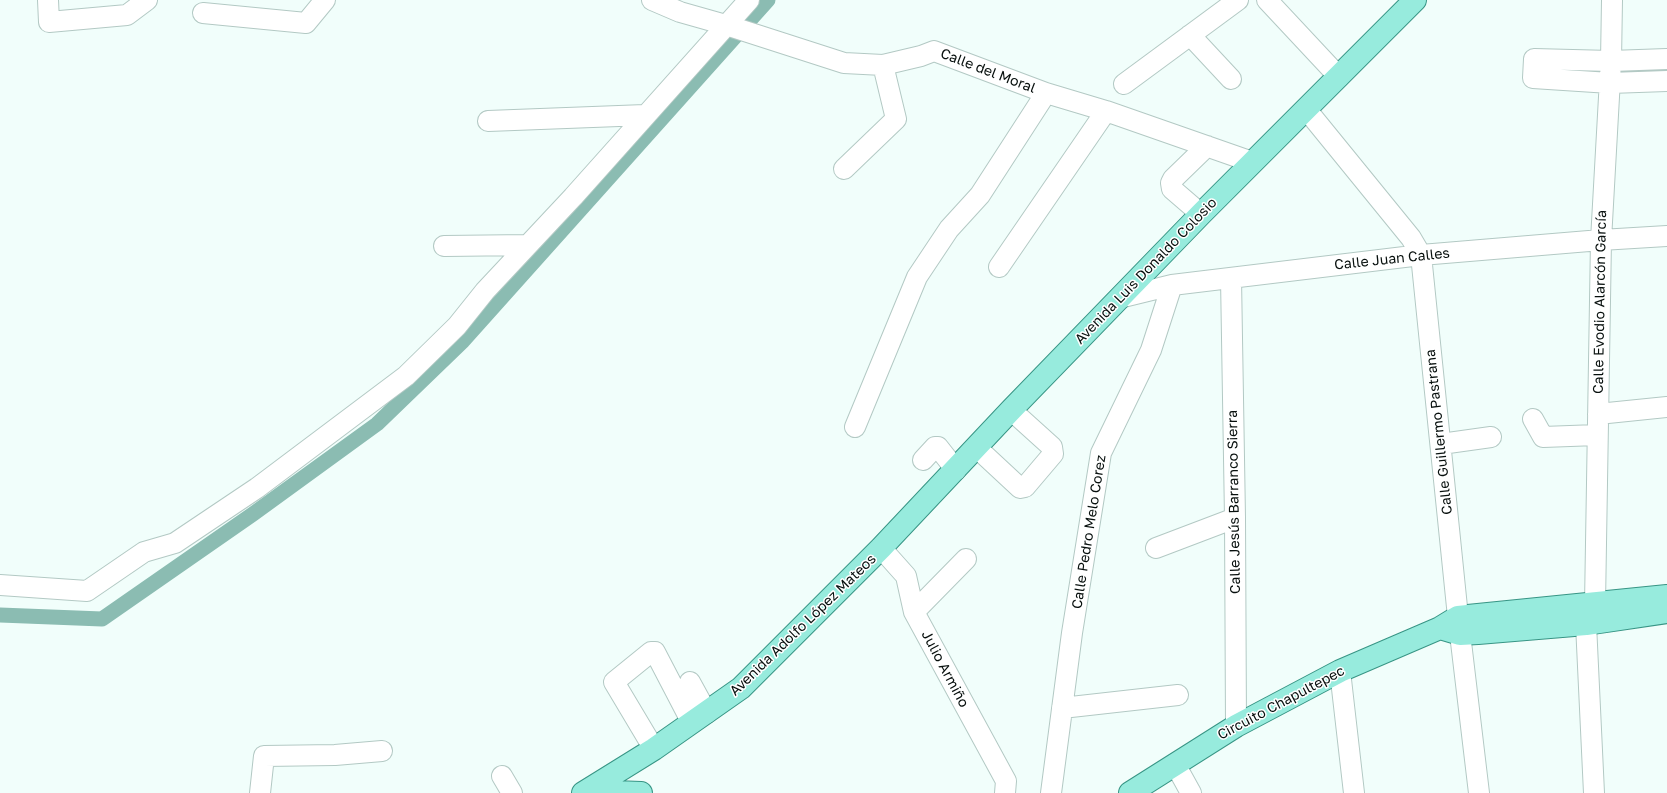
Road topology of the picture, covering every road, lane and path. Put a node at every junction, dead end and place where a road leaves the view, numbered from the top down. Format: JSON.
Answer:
{"nodes":[{"id":1,"x":48,"y":0,"type":"edge"},
{"id":2,"x":147,"y":0,"type":"edge"},
{"id":3,"x":326,"y":0,"type":"edge"},
{"id":4,"x":652,"y":0,"type":"edge"},
{"id":5,"x":749,"y":0,"type":"edge"},
{"id":6,"x":1238,"y":0,"type":"edge"},
{"id":7,"x":1267,"y":0,"type":"edge"},
{"id":8,"x":1415,"y":0,"type":"edge"},
{"id":9,"x":1612,"y":0,"type":"edge"},
{"id":10,"x":203,"y":12,"type":"dead end"},
{"id":11,"x":734,"y":27,"type":"junction"},
{"id":12,"x":1190,"y":36,"type":"junction"},
{"id":13,"x":1667,"y":59,"type":"edge"},
{"id":14,"x":1611,"y":61,"type":"junction"},
{"id":15,"x":883,"y":65,"type":"junction"},
{"id":16,"x":1339,"y":77,"type":"junction"},
{"id":17,"x":1231,"y":79,"type":"dead end"},
{"id":18,"x":1667,"y":81,"type":"edge"},
{"id":19,"x":1610,"y":83,"type":"junction"},
{"id":20,"x":1124,"y":84,"type":"dead end"},
{"id":21,"x":1051,"y":95,"type":"junction"},
{"id":22,"x":1101,"y":109,"type":"junction"},
{"id":23,"x":1306,"y":109,"type":"junction"},
{"id":24,"x":645,"y":115,"type":"junction"},
{"id":25,"x":488,"y":121,"type":"dead end"},
{"id":26,"x":1207,"y":146,"type":"junction"},
{"id":27,"x":1252,"y":162,"type":"junction"},
{"id":28,"x":844,"y":168,"type":"dead end"},
{"id":29,"x":1202,"y":214,"type":"junction"},
{"id":30,"x":1667,"y":236,"type":"edge"},
{"id":31,"x":1600,"y":240,"type":"junction"},
{"id":32,"x":528,"y":245,"type":"junction"},
{"id":33,"x":444,"y":246,"type":"dead end"},
{"id":34,"x":1421,"y":255,"type":"junction"},
{"id":35,"x":999,"y":267,"type":"dead end"},
{"id":36,"x":1231,"y":278,"type":"junction"},
{"id":37,"x":1172,"y":285,"type":"junction"},
{"id":38,"x":1119,"y":298,"type":"junction"},
{"id":39,"x":1667,"y":407,"type":"edge"},
{"id":40,"x":1011,"y":410,"type":"junction"},
{"id":41,"x":1598,"y":414,"type":"junction"},
{"id":42,"x":1533,"y":419,"type":"dead end"},
{"id":43,"x":855,"y":426,"type":"dead end"},
{"id":44,"x":1597,"y":435,"type":"junction"},
{"id":45,"x":1491,"y":437,"type":"dead end"},
{"id":46,"x":1441,"y":444,"type":"junction"},
{"id":47,"x":977,"y":448,"type":"junction"},
{"id":48,"x":922,"y":460,"type":"dead end"},
{"id":49,"x":956,"y":470,"type":"junction"},
{"id":50,"x":1235,"y":518,"type":"junction"},
{"id":51,"x":882,"y":548,"type":"junction"},
{"id":52,"x":1156,"y":548,"type":"dead end"},
{"id":53,"x":966,"y":559,"type":"dead end"},
{"id":54,"x":0,"y":585,"type":"edge"},
{"id":55,"x":1667,"y":596,"type":"edge"},
{"id":56,"x":914,"y":612,"type":"junction"},
{"id":57,"x":1667,"y":612,"type":"edge"},
{"id":58,"x":1590,"y":614,"type":"junction"},
{"id":59,"x":1453,"y":627,"type":"junction"},
{"id":60,"x":1340,"y":670,"type":"junction"},
{"id":61,"x":690,"y":682,"type":"dead end"},
{"id":62,"x":1178,"y":695,"type":"dead end"},
{"id":63,"x":1062,"y":708,"type":"junction"},
{"id":64,"x":700,"y":718,"type":"junction"},
{"id":65,"x":1236,"y":726,"type":"junction"},
{"id":66,"x":654,"y":749,"type":"junction"},
{"id":67,"x":382,"y":751,"type":"dead end"},
{"id":68,"x":1176,"y":764,"type":"junction"},
{"id":69,"x":502,"y":776,"type":"dead end"},
{"id":70,"x":586,"y":792,"type":"edge"},
{"id":71,"x":260,"y":793,"type":"edge"},
{"id":72,"x":512,"y":793,"type":"edge"},
{"id":73,"x":641,"y":793,"type":"edge"},
{"id":74,"x":1005,"y":793,"type":"edge"},
{"id":75,"x":1051,"y":793,"type":"edge"},
{"id":76,"x":1131,"y":793,"type":"edge"},
{"id":77,"x":1191,"y":793,"type":"edge"},
{"id":78,"x":1354,"y":793,"type":"edge"},
{"id":79,"x":1479,"y":793,"type":"edge"},
{"id":80,"x":1594,"y":793,"type":"edge"}],
"edges":[{"from":1,"to":2,"type":"street"},
{"from":3,"to":10,"type":"street"},
{"from":4,"to":11,"type":"street","name":"Calle del Moral"},
{"from":5,"to":11,"type":"street"},
{"from":6,"to":12,"type":"street"},
{"from":7,"to":16,"type":"street"},
{"from":8,"to":16,"type":"main road","name":"Avenida Luis Donaldo Colosio"},
{"from":9,"to":14,"type":"street","name":"Calle Evodio Alarcón García"},
{"from":11,"to":15,"type":"street","name":"Calle del Moral"},
{"from":11,"to":24,"type":"street"},
{"from":12,"to":17,"type":"street"},
{"from":12,"to":20,"type":"street"},
{"from":13,"to":14,"type":"street"},
{"from":14,"to":19,"type":"street","name":"Calle Evodio Alarcón García"},
{"from":14,"to":19,"type":"street"},
{"from":15,"to":21,"type":"street","name":"Calle del Moral"},
{"from":15,"to":28,"type":"street"},
{"from":16,"to":23,"type":"main road","name":"Avenida Luis Donaldo Colosio"},
{"from":18,"to":19,"type":"street"},
{"from":19,"to":31,"type":"street","name":"Calle Evodio Alarcón García"},
{"from":21,"to":22,"type":"street","name":"Calle del Moral"},
{"from":21,"to":43,"type":"street"},
{"from":22,"to":26,"type":"street","name":"Calle del Moral"},
{"from":22,"to":35,"type":"street"},
{"from":23,"to":27,"type":"main road","name":"Avenida Luis Donaldo Colosio"},
{"from":23,"to":34,"type":"street","name":"Calle Guillermo Pastrana"},
{"from":24,"to":25,"type":"street"},
{"from":24,"to":32,"type":"street"},
{"from":26,"to":27,"type":"street","name":"Calle del Moral"},
{"from":26,"to":29,"type":"street"},
{"from":27,"to":29,"type":"main road","name":"Avenida Luis Donaldo Colosio"},
{"from":29,"to":38,"type":"main road","name":"Avenida Luis Donaldo Colosio"},
{"from":30,"to":31,"type":"street","name":"Calle Juan Calles"},
{"from":31,"to":34,"type":"street","name":"Calle Juan Calles"},
{"from":31,"to":41,"type":"street","name":"Calle Evodio Alarcón García"},
{"from":32,"to":33,"type":"street"},
{"from":32,"to":54,"type":"street"},
{"from":34,"to":36,"type":"street","name":"Calle Juan Calles"},
{"from":34,"to":46,"type":"street","name":"Calle Guillermo Pastrana"},
{"from":36,"to":37,"type":"street","name":"Calle Juan Calles"},
{"from":36,"to":50,"type":"street","name":"Calle Jesús Barranco Sierra"},
{"from":37,"to":38,"type":"street","name":"Calle Juan Calles"},
{"from":37,"to":63,"type":"street","name":"Calle Pedro Melo Corez"},
{"from":38,"to":40,"type":"main road","name":"Avenida Luis Donaldo Colosio"},
{"from":39,"to":41,"type":"street"},
{"from":40,"to":47,"type":"main road","name":"Avenida Luis Donaldo Colosio"},
{"from":40,"to":47,"type":"street"},
{"from":41,"to":44,"type":"street","name":"Calle Evodio Alarcón García"},
{"from":42,"to":44,"type":"street"},
{"from":44,"to":58,"type":"street","name":"Calle Evodio Alarcón García"},
{"from":45,"to":46,"type":"street"},
{"from":46,"to":59,"type":"street","name":"Calle Guillermo Pastrana"},
{"from":47,"to":49,"type":"main road","name":"Avenida Luis Donaldo Colosio"},
{"from":48,"to":49,"type":"street"},
{"from":49,"to":51,"type":"main road","name":"Avenida Luis Donaldo Colosio"},
{"from":50,"to":52,"type":"street"},
{"from":50,"to":65,"type":"street","name":"Calle Jesús Barranco Sierra"},
{"from":51,"to":56,"type":"street","name":"Julio Armiño"},
{"from":51,"to":64,"type":"main road","name":"Avenida Adolfo López Mateos"},
{"from":53,"to":56,"type":"street"},
{"from":55,"to":58,"type":"main road","name":"Circuito Chapultepec"},
{"from":56,"to":74,"type":"street","name":"Julio Armiño"},
{"from":57,"to":58,"type":"main road","name":"Circuito Chapultepec"},
{"from":58,"to":59,"type":"main road","name":"Circuito Chapultepec"},
{"from":58,"to":80,"type":"street","name":"Calle Evodio Alarcón García"},
{"from":59,"to":60,"type":"main road","name":"Circuito Chapultepec"},
{"from":59,"to":79,"type":"street","name":"Calle Guillermo Pastrana"},
{"from":60,"to":65,"type":"main road","name":"Circuito Chapultepec"},
{"from":60,"to":78,"type":"street"},
{"from":61,"to":64,"type":"street"},
{"from":62,"to":63,"type":"street"},
{"from":63,"to":75,"type":"street","name":"Calle Pedro Melo Corez"},
{"from":64,"to":66,"type":"main road","name":"Avenida Adolfo López Mateos"},
{"from":64,"to":66,"type":"street"},
{"from":65,"to":68,"type":"main road","name":"Circuito Chapultepec"},
{"from":66,"to":70,"type":"main road","name":"Avenida Adolfo López Mateos"},
{"from":67,"to":71,"type":"street"},
{"from":68,"to":76,"type":"main road","name":"Circuito Chapultepec"},
{"from":68,"to":77,"type":"street"},
{"from":69,"to":72,"type":"street"},
{"from":70,"to":73,"type":"main road"}]}
